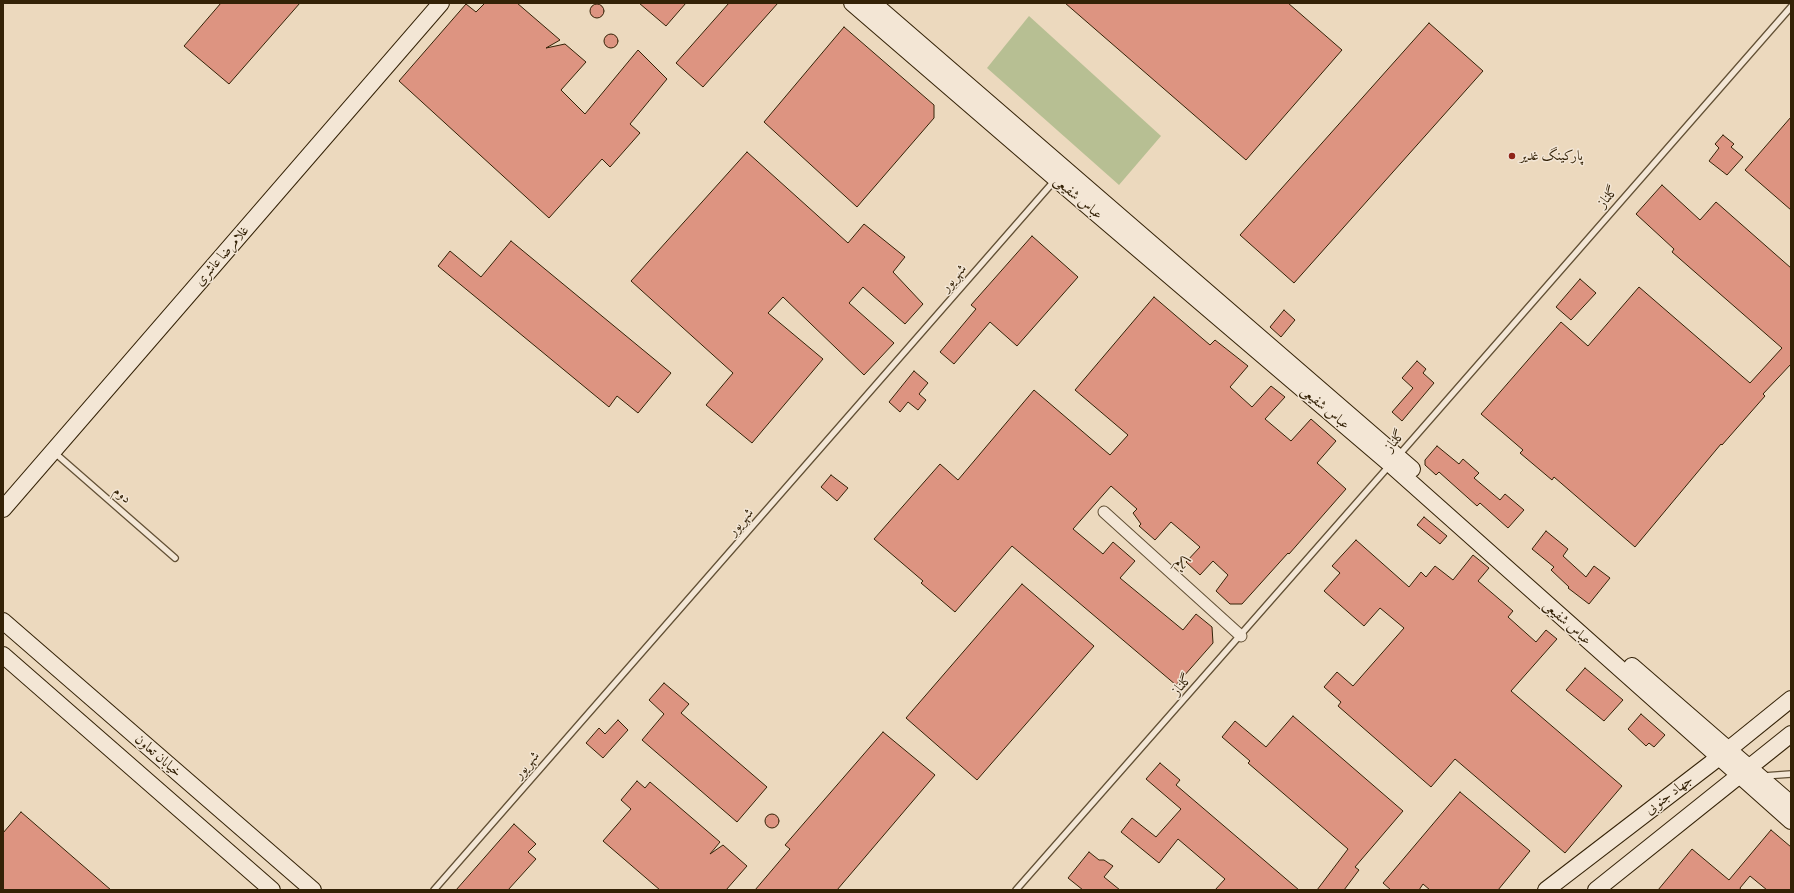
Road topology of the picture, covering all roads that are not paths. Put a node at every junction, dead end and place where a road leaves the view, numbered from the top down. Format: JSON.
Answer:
{"nodes":[{"id":1,"x":441,"y":3,"type":"edge"},
{"id":2,"x":852,"y":3,"type":"edge"},
{"id":3,"x":873,"y":3,"type":"edge"},
{"id":4,"x":1791,"y":7,"type":"edge"},
{"id":5,"x":1060,"y":174,"type":"junction"},
{"id":6,"x":53,"y":451,"type":"junction"},
{"id":7,"x":1394,"y":460,"type":"junction"},
{"id":8,"x":3,"y":509,"type":"edge"},
{"id":9,"x":1104,"y":512,"type":"dead end"},
{"id":10,"x":175,"y":558,"type":"dead end"},
{"id":11,"x":3,"y":621,"type":"edge"},
{"id":12,"x":1241,"y":636,"type":"junction"},
{"id":13,"x":3,"y":655,"type":"edge"},
{"id":14,"x":1791,"y":699,"type":"edge"},
{"id":15,"x":1791,"y":734,"type":"edge"},
{"id":16,"x":1723,"y":753,"type":"junction"},
{"id":17,"x":1749,"y":773,"type":"junction"},
{"id":18,"x":1791,"y":774,"type":"edge"},
{"id":19,"x":1791,"y":804,"type":"edge"},
{"id":20,"x":1791,"y":821,"type":"edge"},
{"id":21,"x":272,"y":890,"type":"edge"},
{"id":22,"x":313,"y":890,"type":"edge"},
{"id":23,"x":434,"y":890,"type":"edge"},
{"id":24,"x":1016,"y":890,"type":"edge"},
{"id":25,"x":1546,"y":890,"type":"edge"},
{"id":26,"x":1596,"y":890,"type":"edge"}],
"edges":[{"from":1,"to":6,"type":"street","name":"غلامرضا عاشری"},
{"from":2,"to":5,"type":"street","name":"عباس شفیعی"},
{"from":3,"to":5,"type":"street","name":"عباس شفیعی"},
{"from":4,"to":7,"type":"lane","name":"گلناز"},
{"from":5,"to":7,"type":"street","name":"عباس شفیعی"},
{"from":5,"to":23,"type":"lane","name":"شهریور"},
{"from":6,"to":8,"type":"street","name":"غلامرضا عاشری"},
{"from":6,"to":10,"type":"lane","name":"دوم"},
{"from":7,"to":12,"type":"lane","name":"گلناز"},
{"from":7,"to":16,"type":"street","name":"عباس شفیعی"},
{"from":9,"to":12,"type":"street","name":"یکم"},
{"from":11,"to":22,"type":"street","name":"خیابان تعاون"},
{"from":12,"to":24,"type":"lane","name":"گلناز"},
{"from":13,"to":21,"type":"street","name":"خیابان تعاون"},
{"from":14,"to":16,"type":"street","name":"جهاد جنوبی"},
{"from":15,"to":17,"type":"street","name":"جهاد جنوبی"},
{"from":16,"to":17,"type":"street","name":"عباس شفیعی"},
{"from":16,"to":25,"type":"street","name":"جهاد جنوبی"},
{"from":17,"to":18,"type":"lane"},
{"from":17,"to":19,"type":"street","name":"عباس شفیعی"},
{"from":17,"to":20,"type":"street","name":"عباس شفیعی"},
{"from":17,"to":26,"type":"street","name":"جهاد جنوبی"}]}
